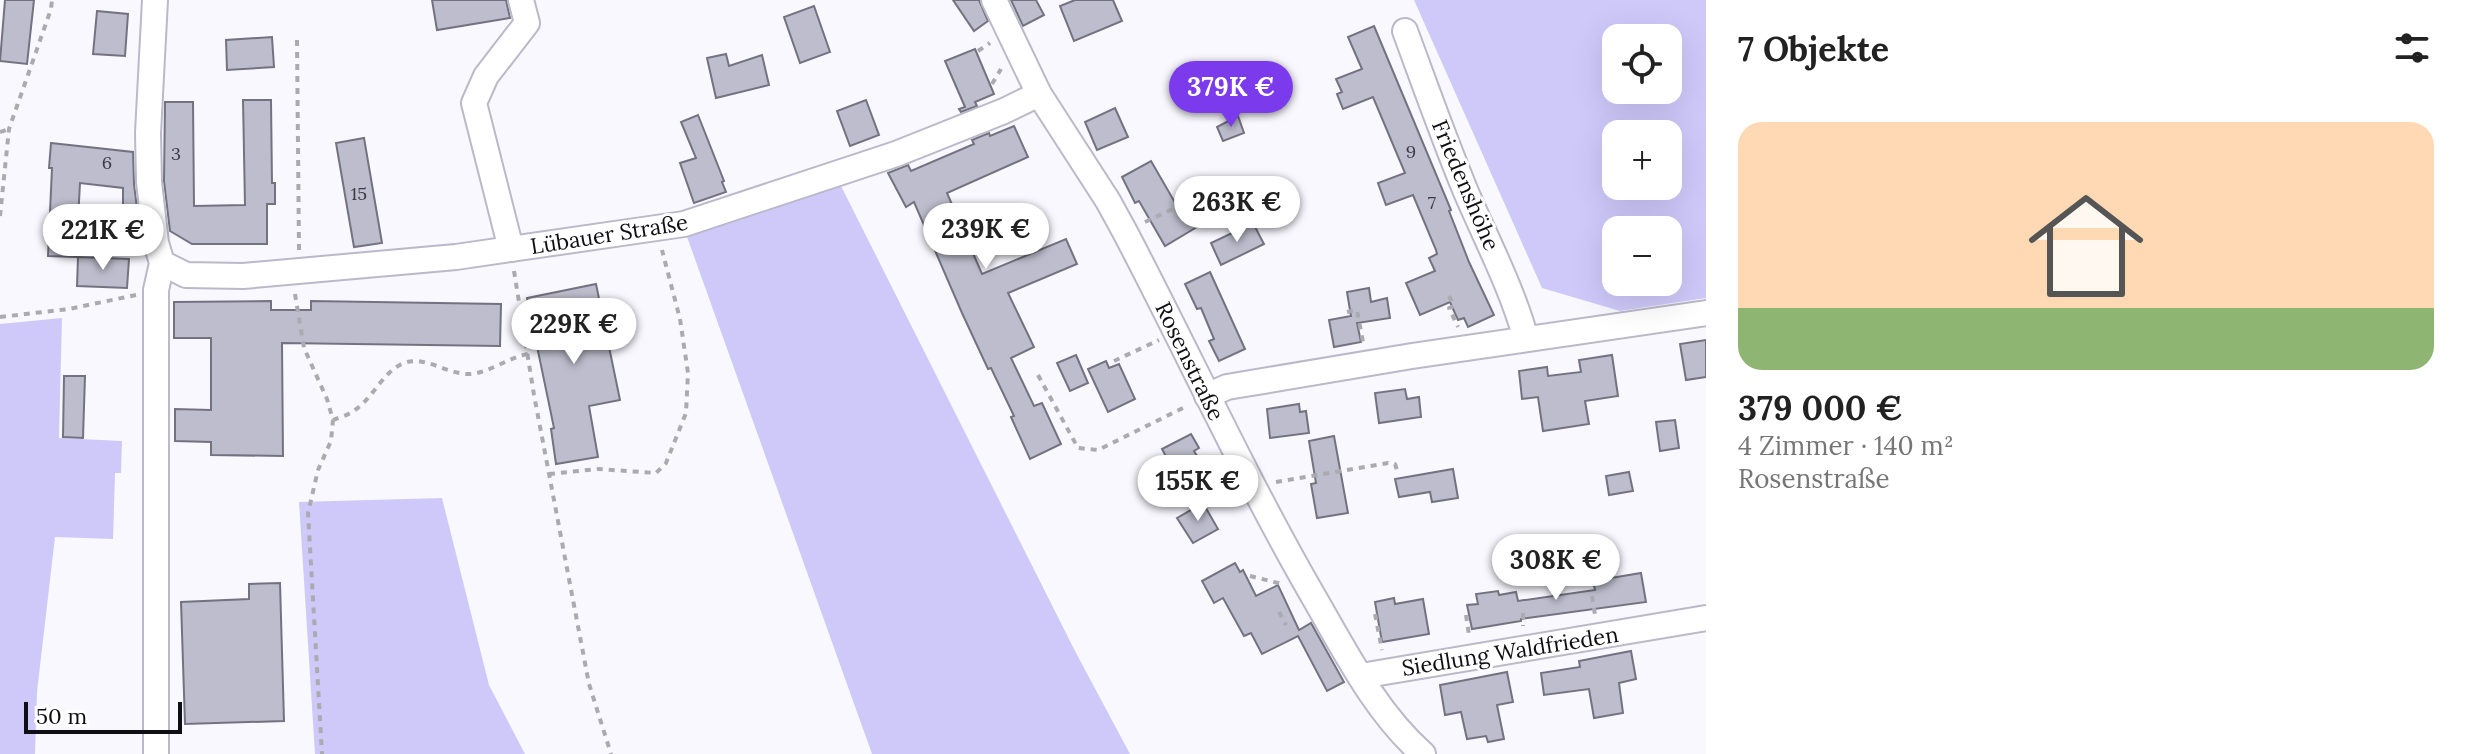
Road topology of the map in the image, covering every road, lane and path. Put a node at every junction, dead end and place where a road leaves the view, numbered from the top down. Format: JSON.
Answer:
{"nodes":[{"id":1,"x":52,"y":0,"type":"edge"},
{"id":2,"x":155,"y":0,"type":"edge"},
{"id":3,"x":521,"y":0,"type":"edge"},
{"id":4,"x":994,"y":0,"type":"edge"},
{"id":5,"x":1405,"y":31,"type":"dead end"},
{"id":6,"x":297,"y":40,"type":"dead end"},
{"id":7,"x":978,"y":51,"type":"dead end"},
{"id":8,"x":996,"y":52,"type":"dead end"},
{"id":9,"x":1002,"y":61,"type":"dead end"},
{"id":10,"x":992,"y":84,"type":"dead end"},
{"id":11,"x":1039,"y":94,"type":"junction"},
{"id":12,"x":9,"y":129,"type":"junction"},
{"id":13,"x":0,"y":132,"type":"edge"},
{"id":14,"x":1181,"y":205,"type":"dead end"},
{"id":15,"x":0,"y":216,"type":"edge"},
{"id":16,"x":1144,"y":222,"type":"dead end"},
{"id":17,"x":655,"y":228,"type":"junction"},
{"id":18,"x":511,"y":249,"type":"junction"},
{"id":19,"x":162,"y":263,"type":"junction"},
{"id":20,"x":299,"y":272,"type":"junction"},
{"id":21,"x":156,"y":290,"type":"junction"},
{"id":22,"x":1449,"y":296,"type":"dead end"},
{"id":23,"x":1347,"y":312,"type":"dead end"},
{"id":24,"x":1706,"y":313,"type":"edge"},
{"id":25,"x":0,"y":317,"type":"edge"},
{"id":26,"x":1459,"y":329,"type":"dead end"},
{"id":27,"x":1175,"y":333,"type":"junction"},
{"id":28,"x":1526,"y":339,"type":"junction"},
{"id":29,"x":1363,"y":341,"type":"dead end"},
{"id":30,"x":528,"y":354,"type":"junction"},
{"id":31,"x":1114,"y":361,"type":"dead end"},
{"id":32,"x":1038,"y":375,"type":"dead end"},
{"id":33,"x":1207,"y":396,"type":"junction"},
{"id":34,"x":333,"y":420,"type":"junction"},
{"id":35,"x":1398,"y":473,"type":"dead end"},
{"id":36,"x":549,"y":474,"type":"junction"},
{"id":37,"x":1270,"y":483,"type":"dead end"},
{"id":38,"x":1250,"y":576,"type":"dead end"},
{"id":39,"x":1285,"y":591,"type":"dead end"},
{"id":40,"x":1279,"y":612,"type":"dead end"},
{"id":41,"x":1375,"y":614,"type":"dead end"},
{"id":42,"x":1466,"y":615,"type":"dead end"},
{"id":43,"x":1706,"y":618,"type":"edge"},
{"id":44,"x":1286,"y":625,"type":"dead end"},
{"id":45,"x":1470,"y":637,"type":"dead end"},
{"id":46,"x":1385,"y":662,"type":"dead end"},
{"id":47,"x":1361,"y":676,"type":"junction"},
{"id":48,"x":156,"y":754,"type":"edge"},
{"id":49,"x":322,"y":754,"type":"edge"},
{"id":50,"x":611,"y":754,"type":"edge"},
{"id":51,"x":1423,"y":754,"type":"edge"}],
"edges":[{"from":1,"to":12,"type":"path"},
{"from":2,"to":19,"type":"street"},
{"from":3,"to":18,"type":"street"},
{"from":4,"to":11,"type":"street","name":"Rosenstraße"},
{"from":5,"to":28,"type":"street","name":"Friedenshöhe"},
{"from":6,"to":20,"type":"path"},
{"from":7,"to":8,"type":"path"},
{"from":9,"to":10,"type":"path"},
{"from":11,"to":17,"type":"street","name":"Lübauer Straße"},
{"from":11,"to":27,"type":"street","name":"Rosenstraße"},
{"from":12,"to":13,"type":"path"},
{"from":12,"to":15,"type":"path"},
{"from":14,"to":16,"type":"path"},
{"from":17,"to":18,"type":"street","name":"Lübauer Straße"},
{"from":17,"to":36,"type":"path"},
{"from":18,"to":20,"type":"street","name":"Lübauer Straße"},
{"from":18,"to":30,"type":"path"},
{"from":19,"to":20,"type":"street","name":"Lübauer Straße"},
{"from":19,"to":21,"type":"street"},
{"from":20,"to":34,"type":"path"},
{"from":21,"to":25,"type":"path"},
{"from":21,"to":48,"type":"street"},
{"from":22,"to":26,"type":"path"},
{"from":23,"to":29,"type":"path"},
{"from":24,"to":28,"type":"street"},
{"from":27,"to":31,"type":"path"},
{"from":27,"to":33,"type":"street","name":"Rosenstraße"},
{"from":28,"to":33,"type":"street"},
{"from":30,"to":34,"type":"path"},
{"from":30,"to":36,"type":"path"},
{"from":32,"to":33,"type":"path"},
{"from":33,"to":47,"type":"street","name":"Rosenstraße"},
{"from":34,"to":49,"type":"path"},
{"from":35,"to":37,"type":"path"},
{"from":36,"to":50,"type":"path"},
{"from":38,"to":39,"type":"path"},
{"from":40,"to":44,"type":"path"},
{"from":41,"to":46,"type":"path"},
{"from":42,"to":45,"type":"path"},
{"from":43,"to":47,"type":"street","name":"Siedlung Waldfrieden"},
{"from":47,"to":51,"type":"street","name":"Rosenstraße"}]}
